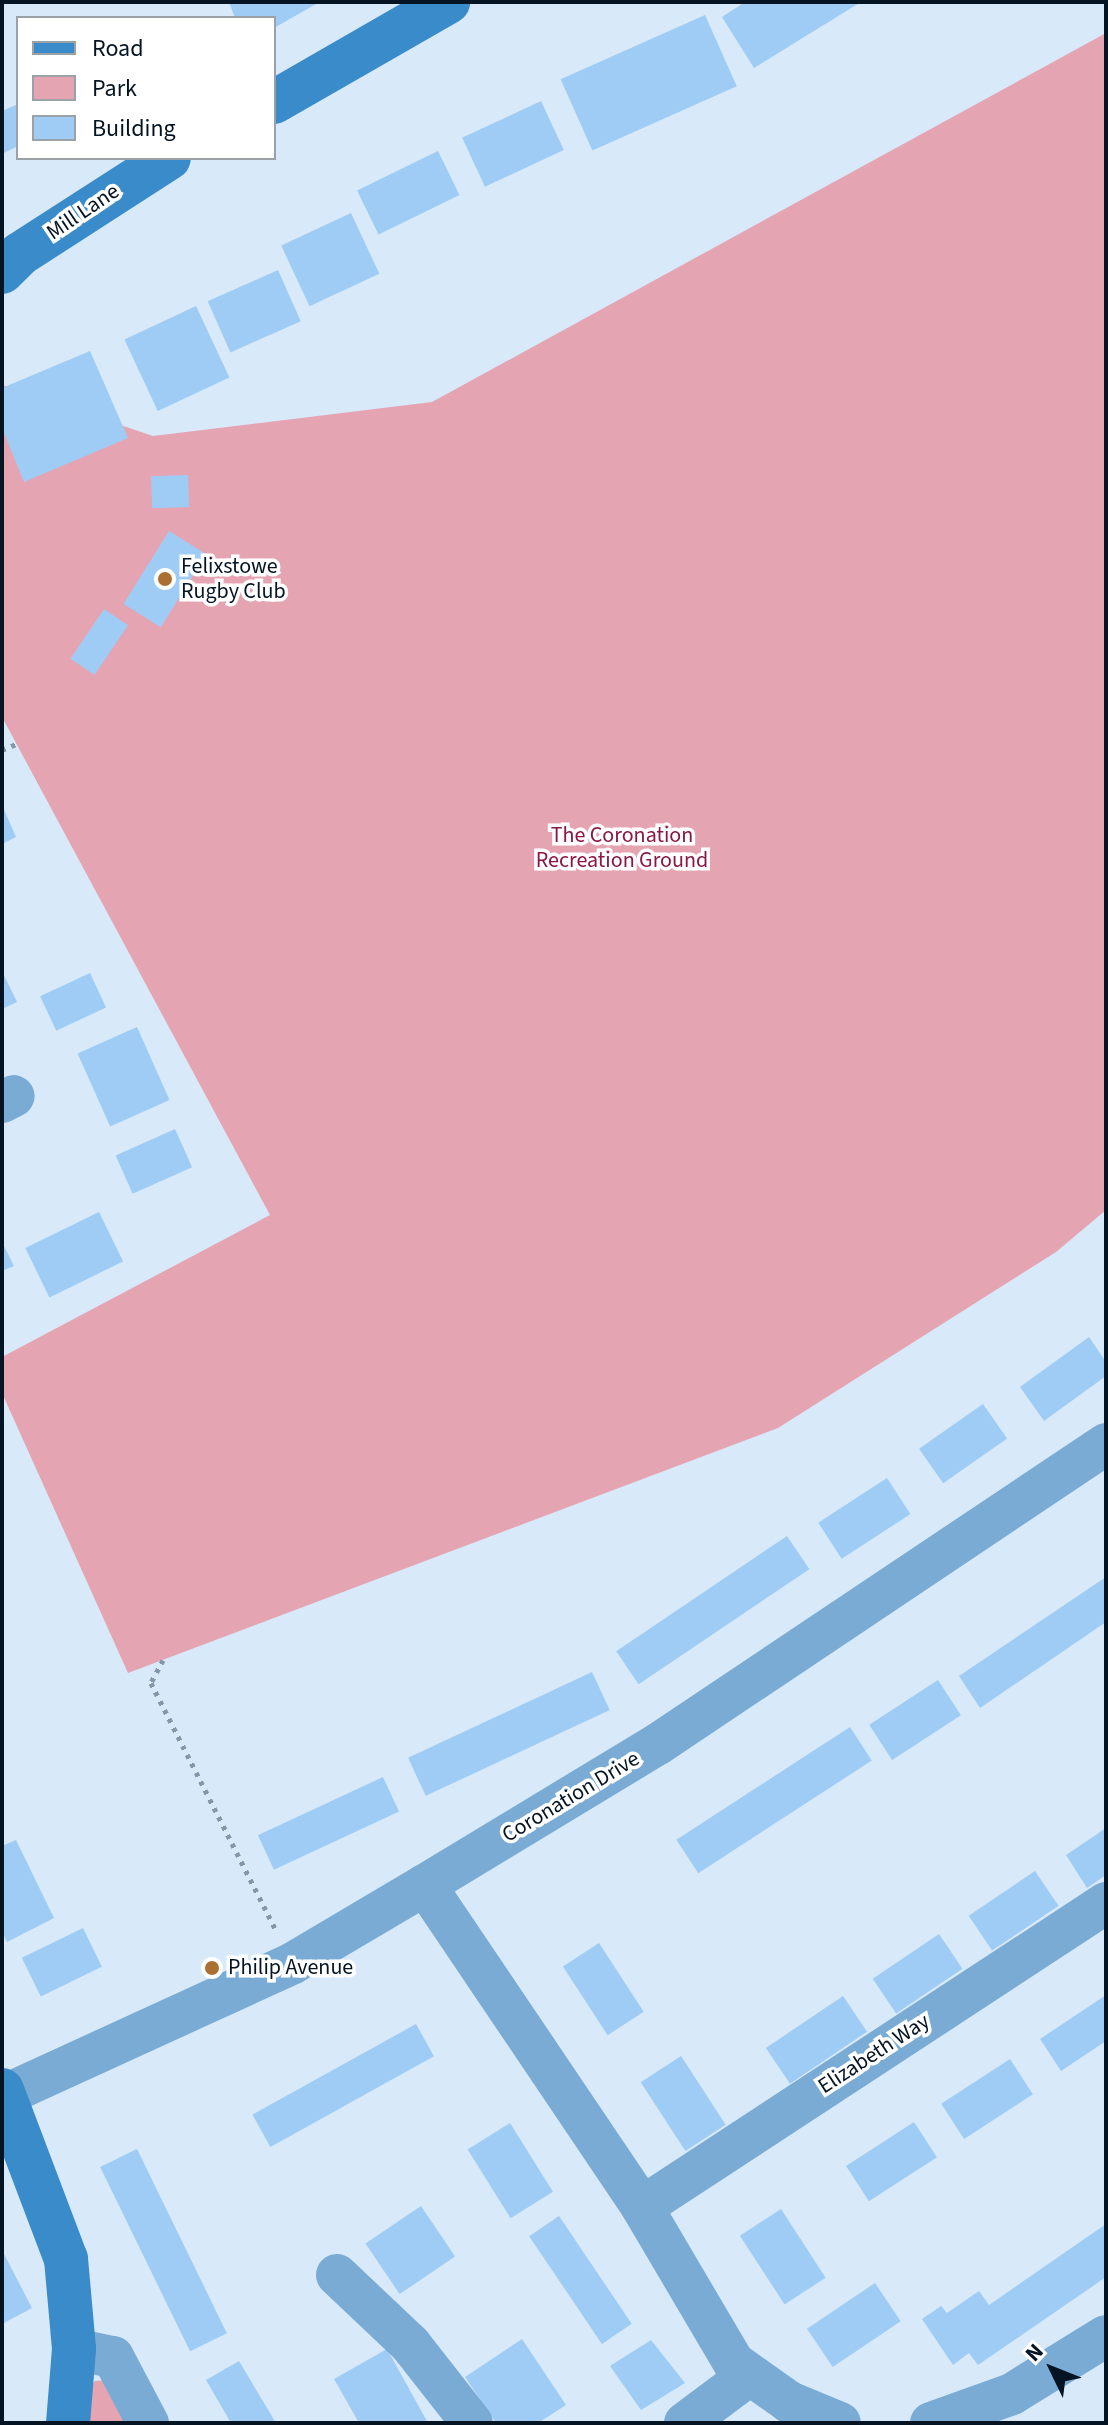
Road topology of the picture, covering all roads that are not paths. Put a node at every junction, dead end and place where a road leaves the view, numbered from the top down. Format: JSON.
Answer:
{"nodes":[{"id":1,"x":448,"y":2,"type":"edge"},
{"id":2,"x":276,"y":101,"type":"edge"},
{"id":3,"x":166,"y":160,"type":"edge"},
{"id":4,"x":2,"y":272,"type":"edge"},
{"id":5,"x":1106,"y":1444,"type":"edge"},
{"id":6,"x":425,"y":1885,"type":"junction"},
{"id":7,"x":1106,"y":1903,"type":"edge"},
{"id":8,"x":3,"y":2093,"type":"edge"},
{"id":9,"x":14,"y":2154,"type":"edge"},
{"id":10,"x":642,"y":2207,"type":"junction"},
{"id":11,"x":337,"y":2275,"type":"dead end"},
{"id":12,"x":1106,"y":2336,"type":"edge"},
{"id":13,"x":74,"y":2349,"type":"junction"},
{"id":14,"x":748,"y":2376,"type":"junction"},
{"id":15,"x":68,"y":2423,"type":"edge"},
{"id":16,"x":148,"y":2423,"type":"edge"},
{"id":17,"x":472,"y":2423,"type":"edge"},
{"id":18,"x":685,"y":2423,"type":"edge"},
{"id":19,"x":840,"y":2423,"type":"edge"},
{"id":20,"x":931,"y":2423,"type":"edge"}],
"edges":[{"from":1,"to":2,"type":"street"},
{"from":3,"to":4,"type":"street","name":"Mill Lane"},
{"from":5,"to":6,"type":"street","name":"Coronation Drive"},
{"from":6,"to":8,"type":"street","name":"Coronation Drive"},
{"from":6,"to":10,"type":"street"},
{"from":7,"to":10,"type":"street","name":"Elizabeth Way"},
{"from":8,"to":9,"type":"street"},
{"from":9,"to":13,"type":"street"},
{"from":10,"to":14,"type":"street"},
{"from":11,"to":17,"type":"street"},
{"from":12,"to":20,"type":"street"},
{"from":13,"to":15,"type":"street"},
{"from":13,"to":16,"type":"street"},
{"from":14,"to":18,"type":"street"},
{"from":14,"to":19,"type":"street"}]}
